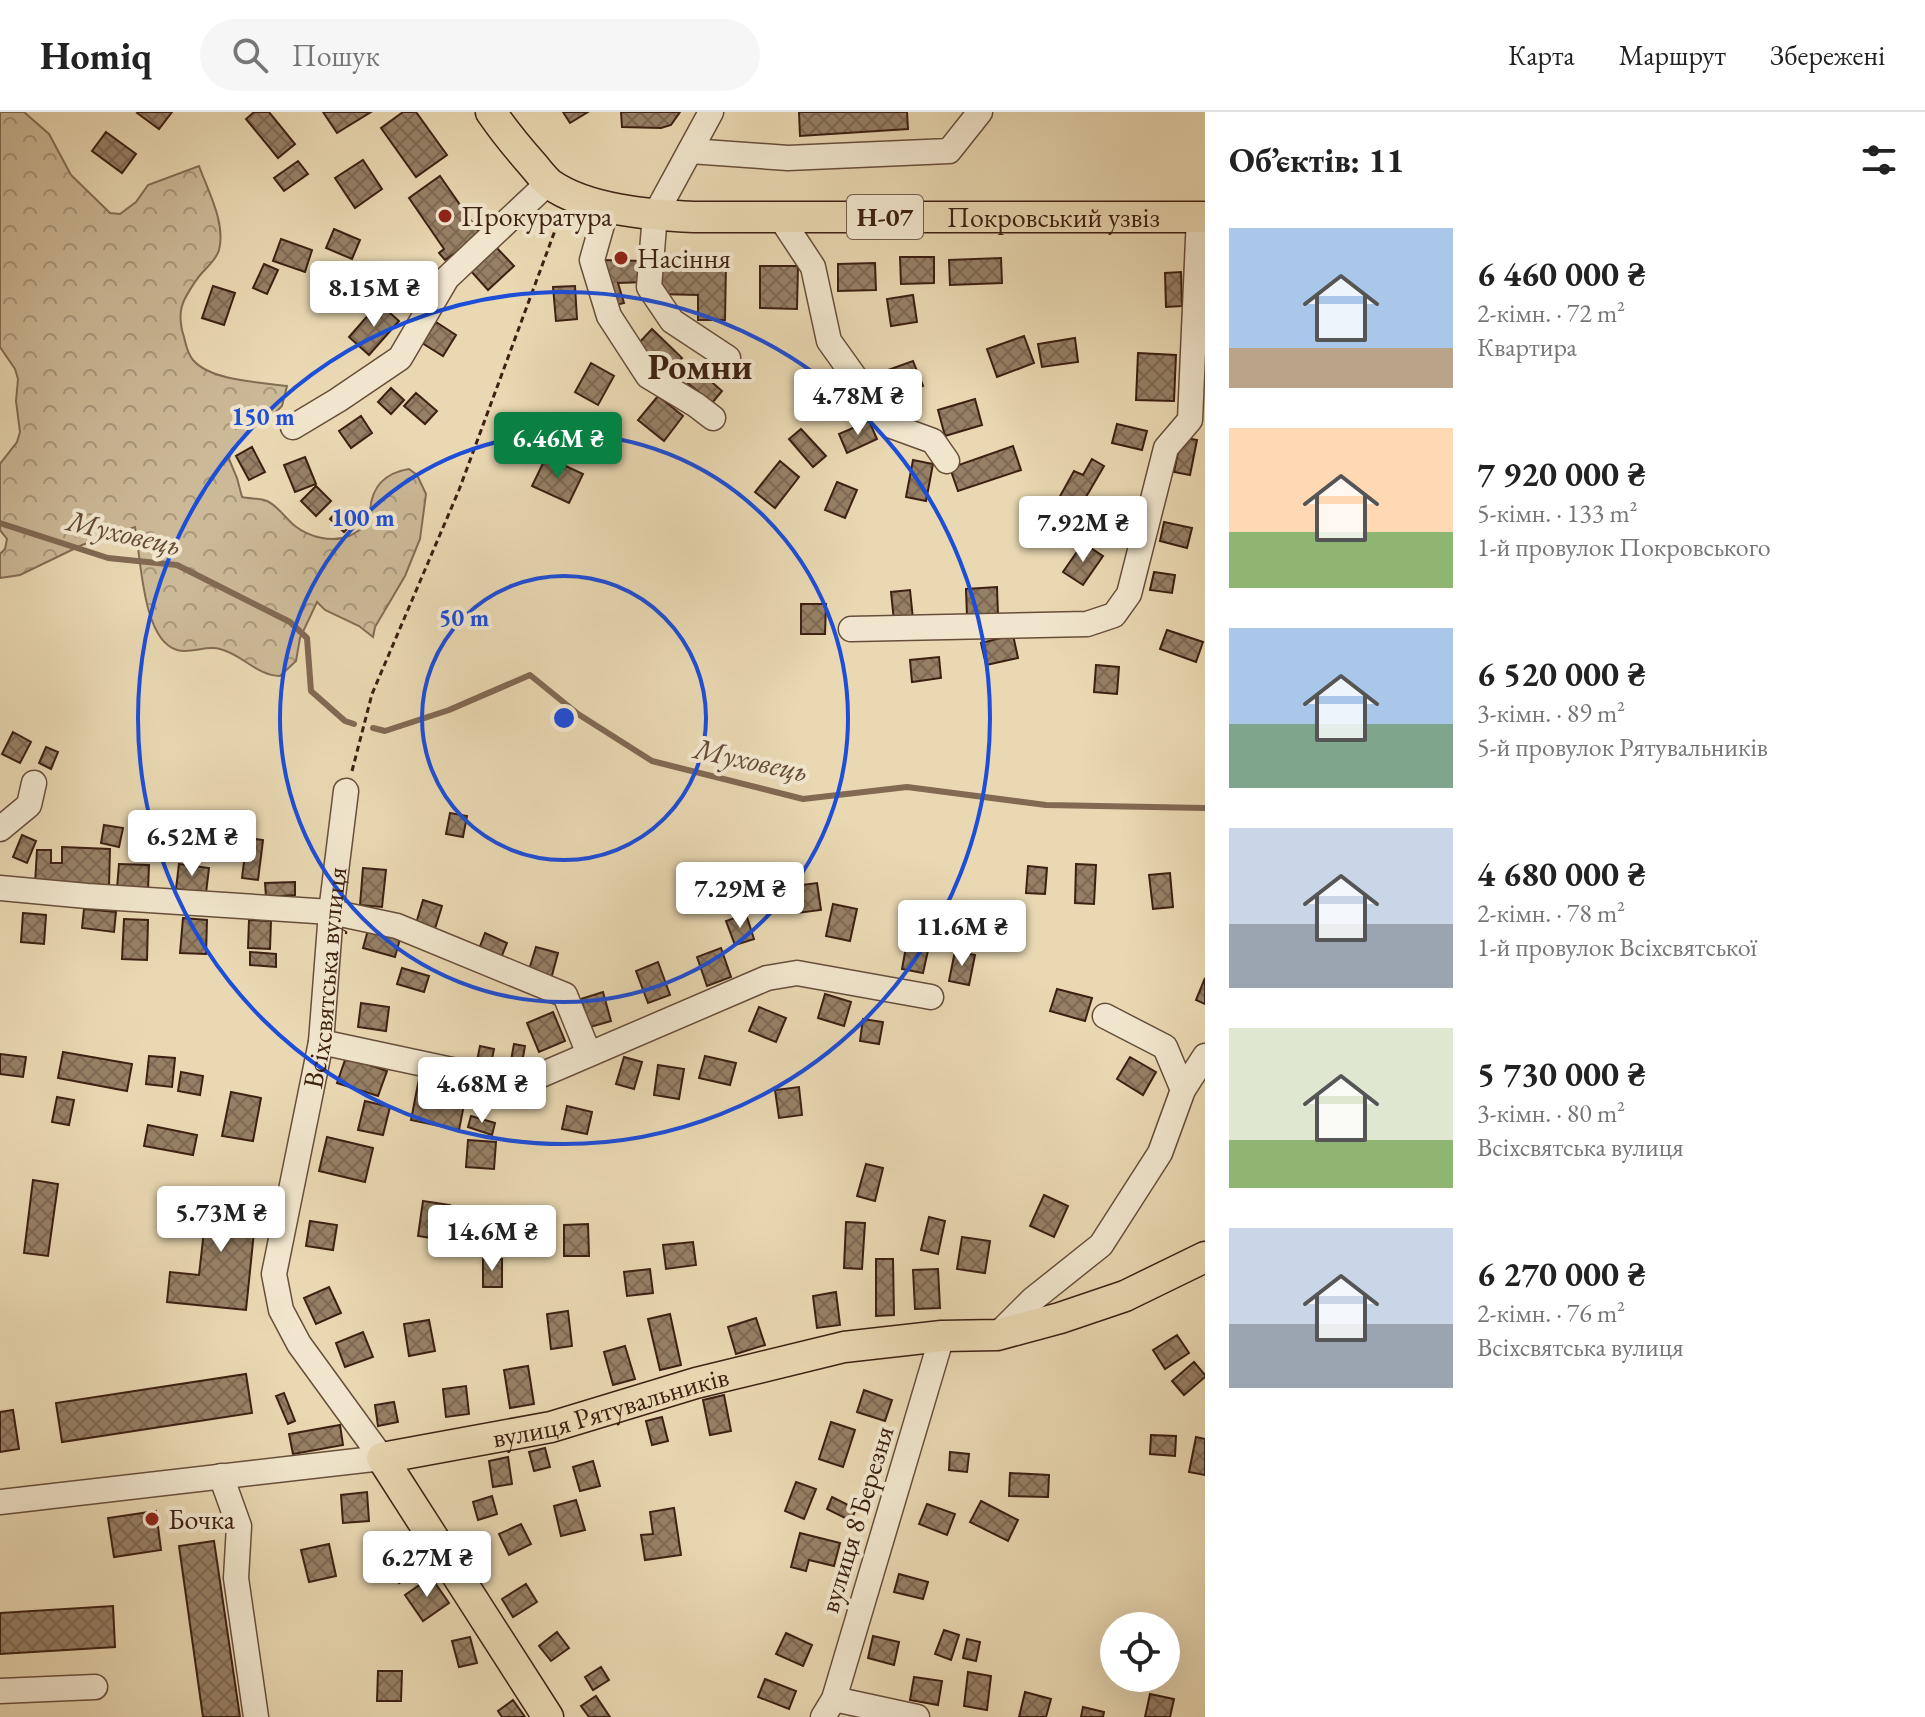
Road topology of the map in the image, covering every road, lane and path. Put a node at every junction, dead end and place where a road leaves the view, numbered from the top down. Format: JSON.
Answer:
{"nodes":[{"id":1,"x":491,"y":112,"type":"edge"},
{"id":2,"x":711,"y":112,"type":"edge"},
{"id":3,"x":980,"y":112,"type":"edge"},
{"id":4,"x":690,"y":151,"type":"junction"},
{"id":5,"x":558,"y":188,"type":"junction"},
{"id":6,"x":607,"y":207,"type":"junction"},
{"id":7,"x":655,"y":215,"type":"junction"},
{"id":8,"x":780,"y":217,"type":"junction"},
{"id":9,"x":1202,"y":217,"type":"edge"},
{"id":10,"x":728,"y":358,"type":"dead end"},
{"id":11,"x":713,"y":418,"type":"dead end"},
{"id":12,"x":1197,"y":420,"type":"edge"},
{"id":13,"x":293,"y":427,"type":"dead end"},
{"id":14,"x":947,"y":461,"type":"dead end"},
{"id":15,"x":851,"y":629,"type":"dead end"},
{"id":16,"x":34,"y":783,"type":"dead end"},
{"id":17,"x":346,"y":791,"type":"joint"},
{"id":18,"x":0,"y":829,"type":"edge"},
{"id":19,"x":0,"y":888,"type":"edge"},
{"id":20,"x":331,"y":912,"type":"junction"},
{"id":21,"x":931,"y":997,"type":"dead end"},
{"id":22,"x":1105,"y":1016,"type":"dead end"},
{"id":23,"x":321,"y":1042,"type":"junction"},
{"id":24,"x":589,"y":1054,"type":"junction"},
{"id":25,"x":1205,"y":1056,"type":"edge"},
{"id":26,"x":1183,"y":1090,"type":"junction"},
{"id":27,"x":1205,"y":1257,"type":"edge"},
{"id":28,"x":997,"y":1335,"type":"junction"},
{"id":29,"x":942,"y":1336,"type":"junction"},
{"id":30,"x":382,"y":1458,"type":"junction"},
{"id":31,"x":221,"y":1476,"type":"junction"},
{"id":32,"x":0,"y":1502,"type":"edge"},
{"id":33,"x":95,"y":1687,"type":"dead end"},
{"id":34,"x":0,"y":1691,"type":"edge"},
{"id":35,"x":828,"y":1708,"type":"edge"},
{"id":36,"x":256,"y":1717,"type":"edge"},
{"id":37,"x":548,"y":1717,"type":"edge"},
{"id":38,"x":917,"y":1717,"type":"edge"}],
"edges":[{"from":1,"to":5,"type":"main road"},
{"from":2,"to":4,"type":"street"},
{"from":3,"to":4,"type":"street"},
{"from":4,"to":7,"type":"street"},
{"from":5,"to":6,"type":"main road","name":"Покровський узвіз","number":"Н-07"},
{"from":5,"to":13,"type":"street"},
{"from":5,"to":17,"type":"path"},
{"from":6,"to":7,"type":"main road","name":"Покровський узвіз","number":"Н-07"},
{"from":6,"to":11,"type":"street"},
{"from":7,"to":8,"type":"main road","name":"Покровський узвіз","number":"Н-07"},
{"from":7,"to":10,"type":"street"},
{"from":8,"to":9,"type":"main road","name":"Покровський узвіз","number":"Н-07"},
{"from":8,"to":14,"type":"street"},
{"from":9,"to":12,"type":"street"},
{"from":12,"to":15,"type":"street"},
{"from":16,"to":18,"type":"street"},
{"from":17,"to":20,"type":"street","name":"Всіхсвятська вулиця"},
{"from":19,"to":20,"type":"street"},
{"from":20,"to":23,"type":"street","name":"Всіхсвятська вулиця"},
{"from":20,"to":24,"type":"street"},
{"from":21,"to":24,"type":"street"},
{"from":22,"to":26,"type":"street"},
{"from":23,"to":24,"type":"street"},
{"from":23,"to":30,"type":"street","name":"Всіхсвятська вулиця"},
{"from":25,"to":26,"type":"street"},
{"from":26,"to":28,"type":"street"},
{"from":27,"to":28,"type":"main road","name":"вулиця Рятувальників"},
{"from":28,"to":29,"type":"main road","name":"вулиця Рятувальників"},
{"from":29,"to":30,"type":"main road","name":"вулиця Рятувальників"},
{"from":29,"to":35,"type":"street","name":"вулиця 8 Березня"},
{"from":30,"to":31,"type":"street","name":"вулиця Рятувальників"},
{"from":30,"to":37,"type":"main road","name":"Всіхсвятська вулиця"},
{"from":31,"to":32,"type":"street","name":"вулиця Рятувальників"},
{"from":31,"to":36,"type":"street"},
{"from":33,"to":34,"type":"street"},
{"from":35,"to":38,"type":"street"}]}
